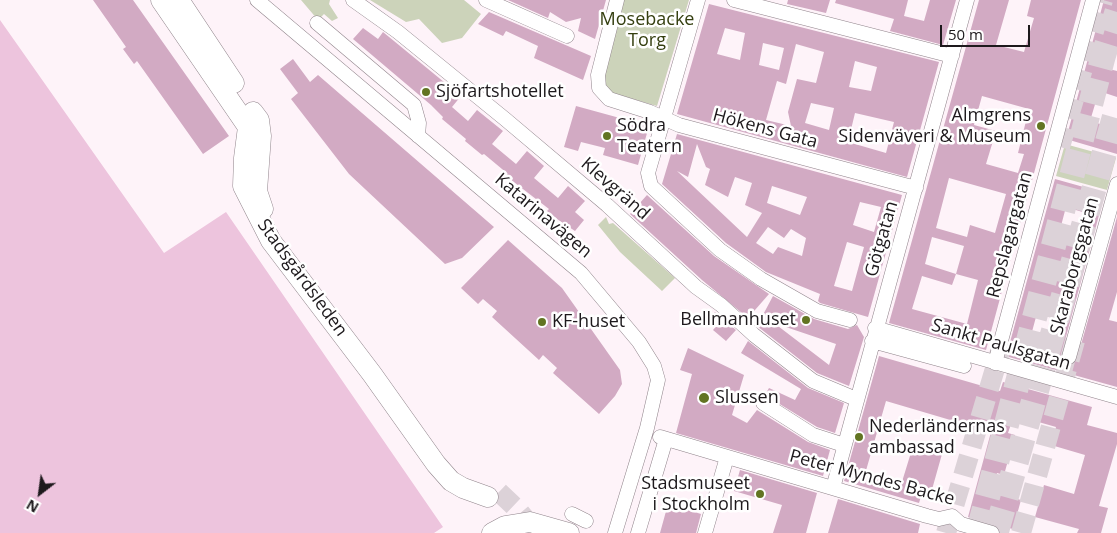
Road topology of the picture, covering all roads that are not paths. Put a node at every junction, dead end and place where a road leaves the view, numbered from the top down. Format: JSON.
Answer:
{"nodes":[{"id":1,"x":161,"y":0,"type":"edge"},
{"id":2,"x":179,"y":0,"type":"edge"},
{"id":3,"x":257,"y":0,"type":"edge"},
{"id":4,"x":353,"y":0,"type":"edge"},
{"id":5,"x":486,"y":0,"type":"edge"},
{"id":6,"x":617,"y":0,"type":"edge"},
{"id":7,"x":698,"y":0,"type":"edge"},
{"id":8,"x":734,"y":0,"type":"edge"},
{"id":9,"x":967,"y":0,"type":"edge"},
{"id":10,"x":1093,"y":0,"type":"edge"},
{"id":11,"x":317,"y":23,"type":"dead end"},
{"id":12,"x":567,"y":36,"type":"dead end"},
{"id":13,"x":952,"y":56,"type":"junction"},
{"id":14,"x":664,"y":117,"type":"junction"},
{"id":15,"x":418,"y":136,"type":"junction"},
{"id":16,"x":1117,"y":184,"type":"edge"},
{"id":17,"x":916,"y":188,"type":"junction"},
{"id":18,"x":850,"y":320,"type":"dead end"},
{"id":19,"x":874,"y":334,"type":"junction"},
{"id":20,"x":1069,"y":357,"type":"tunnel mouth"},
{"id":21,"x":995,"y":363,"type":"junction"},
{"id":22,"x":964,"y":366,"type":"dead end"},
{"id":23,"x":1117,"y":397,"type":"edge"},
{"id":24,"x":856,"y":399,"type":"junction"},
{"id":25,"x":763,"y":403,"type":"dead end"},
{"id":26,"x":844,"y":444,"type":"junction"},
{"id":27,"x":734,"y":459,"type":"junction"},
{"id":28,"x":833,"y":488,"type":"junction"},
{"id":29,"x":582,"y":523,"type":"edge"},
{"id":30,"x":497,"y":530,"type":"edge"},
{"id":31,"x":615,"y":533,"type":"edge"},
{"id":32,"x":638,"y":533,"type":"edge"},
{"id":33,"x":705,"y":533,"type":"edge"},
{"id":34,"x":992,"y":533,"type":"edge"}],
"edges":[{"from":1,"to":2,"type":"main road","name":"Stadsgårdsleden"},
{"from":3,"to":15,"type":"street","name":"Katarinavägen"},
{"from":4,"to":24,"type":"street","name":"Klevgränd"},
{"from":5,"to":12,"type":"street"},
{"from":6,"to":14,"type":"street"},
{"from":7,"to":14,"type":"street"},
{"from":8,"to":13,"type":"street"},
{"from":9,"to":13,"type":"street","name":"Götgatan"},
{"from":10,"to":21,"type":"street","name":"Repslagargatan"},
{"from":11,"to":15,"type":"street"},
{"from":13,"to":17,"type":"street","name":"Götgatan"},
{"from":14,"to":17,"type":"street","name":"Hökens Gata"},
{"from":14,"to":18,"type":"street"},
{"from":15,"to":31,"type":"street","name":"Katarinavägen"},
{"from":16,"to":20,"type":"street","name":"Skaraborgsgatan"},
{"from":17,"to":19,"type":"street","name":"Götgatan"},
{"from":19,"to":21,"type":"street","name":"Sankt Paulsgatan"},
{"from":19,"to":22,"type":"street","name":"Sankt Paulsgatan"},
{"from":19,"to":24,"type":"street","name":"Götgatan"},
{"from":21,"to":23,"type":"street","name":"Sankt Paulsgatan"},
{"from":24,"to":26,"type":"street","name":"Götgatan"},
{"from":25,"to":26,"type":"street"},
{"from":26,"to":28,"type":"street","name":"Götgatan"},
{"from":27,"to":28,"type":"street","name":"Peter Myndes Backe"},
{"from":27,"to":32,"type":"street","name":"Peter Myndes Backe"},
{"from":27,"to":33,"type":"street"},
{"from":28,"to":34,"type":"street","name":"Peter Myndes Backe"},
{"from":29,"to":30,"type":"main road"}]}
